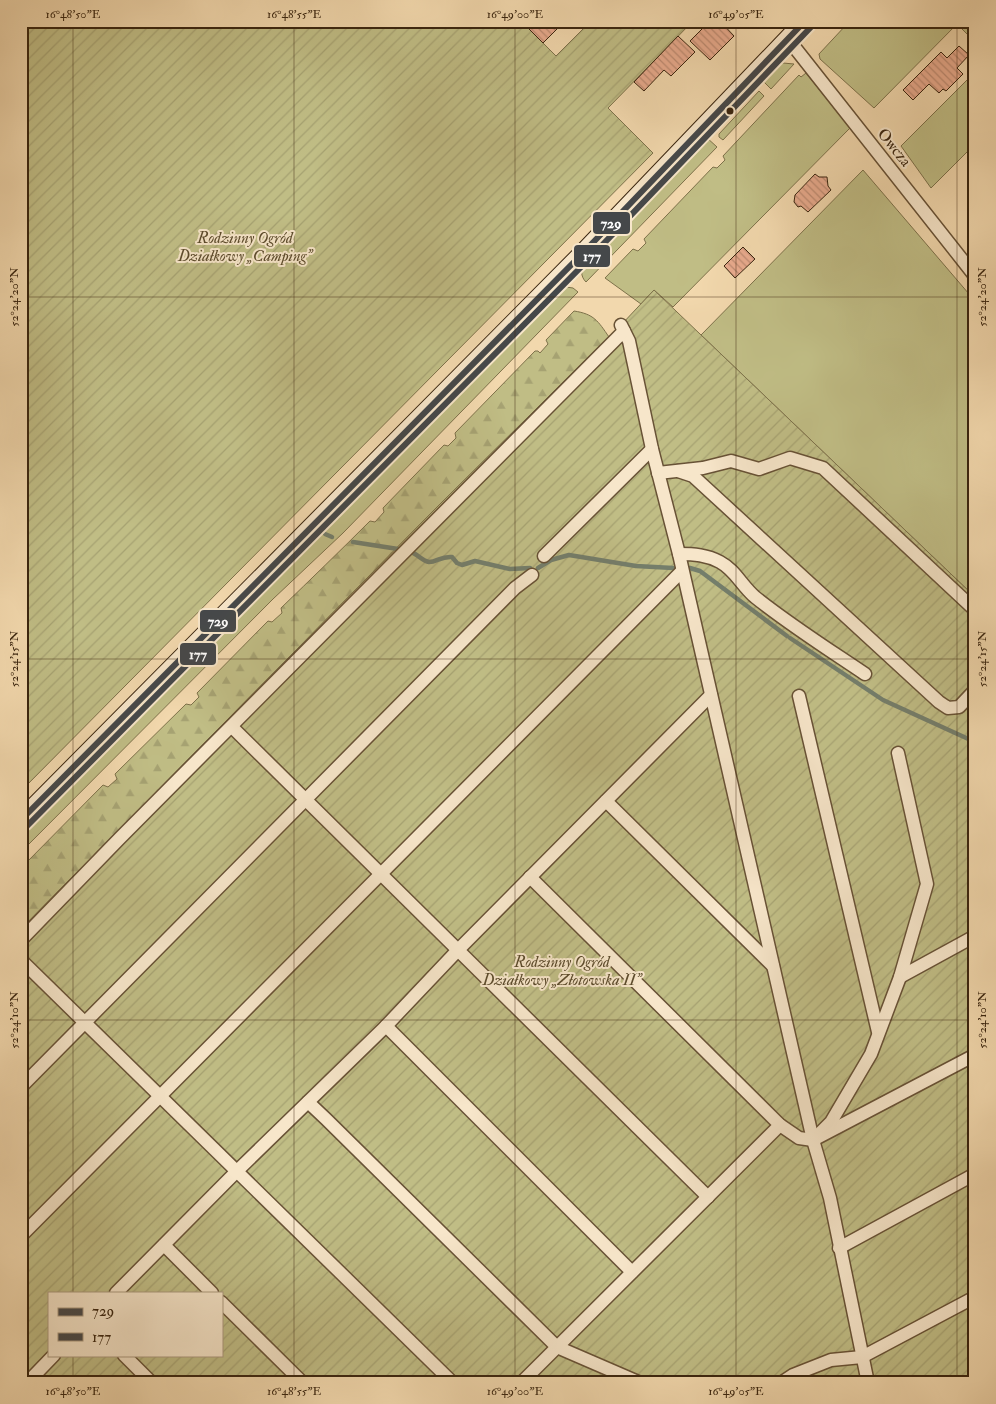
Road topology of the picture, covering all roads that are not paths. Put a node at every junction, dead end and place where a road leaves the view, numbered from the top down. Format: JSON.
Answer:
{"nodes":[{"id":1,"x":805,"y":21,"type":"edge"},
{"id":2,"x":788,"y":39,"type":"junction"},
{"id":3,"x":975,"y":276,"type":"edge"},
{"id":4,"x":652,"y":449,"type":"junction"},
{"id":5,"x":678,"y":471,"type":"junction"},
{"id":6,"x":658,"y":473,"type":"junction"},
{"id":7,"x":679,"y":554,"type":"junction"},
{"id":8,"x":544,"y":556,"type":"dead end"},
{"id":9,"x":682,"y":571,"type":"junction"},
{"id":10,"x":532,"y":576,"type":"dead end"},
{"id":11,"x":975,"y":610,"type":"edge"},
{"id":12,"x":864,"y":674,"type":"dead end"},
{"id":13,"x":975,"y":690,"type":"edge"},
{"id":14,"x":711,"y":696,"type":"junction"},
{"id":15,"x":799,"y":696,"type":"dead end"},
{"id":16,"x":232,"y":727,"type":"junction"},
{"id":17,"x":898,"y":754,"type":"dead end"},
{"id":18,"x":305,"y":800,"type":"junction"},
{"id":19,"x":606,"y":801,"type":"junction"},
{"id":20,"x":21,"y":820,"type":"edge"},
{"id":21,"x":380,"y":874,"type":"junction"},
{"id":22,"x":530,"y":877,"type":"junction"},
{"id":23,"x":975,"y":936,"type":"edge"},
{"id":24,"x":21,"y":940,"type":"edge"},
{"id":25,"x":458,"y":950,"type":"junction"},
{"id":26,"x":21,"y":960,"type":"edge"},
{"id":27,"x":774,"y":967,"type":"junction"},
{"id":28,"x":900,"y":977,"type":"junction"},
{"id":29,"x":87,"y":1023,"type":"junction"},
{"id":30,"x":386,"y":1026,"type":"junction"},
{"id":31,"x":878,"y":1032,"type":"junction"},
{"id":32,"x":975,"y":1055,"type":"edge"},
{"id":33,"x":21,"y":1087,"type":"edge"},
{"id":34,"x":160,"y":1095,"type":"junction"},
{"id":35,"x":308,"y":1102,"type":"junction"},
{"id":36,"x":780,"y":1125,"type":"junction"},
{"id":37,"x":813,"y":1140,"type":"junction"},
{"id":38,"x":238,"y":1171,"type":"junction"},
{"id":39,"x":975,"y":1174,"type":"edge"},
{"id":40,"x":708,"y":1197,"type":"junction"},
{"id":41,"x":21,"y":1236,"type":"edge"},
{"id":42,"x":164,"y":1245,"type":"junction"},
{"id":43,"x":839,"y":1248,"type":"junction"},
{"id":44,"x":632,"y":1272,"type":"junction"},
{"id":45,"x":117,"y":1292,"type":"edge"},
{"id":46,"x":211,"y":1292,"type":"edge"},
{"id":47,"x":975,"y":1296,"type":"edge"},
{"id":48,"x":222,"y":1303,"type":"edge"},
{"id":49,"x":557,"y":1346,"type":"junction"},
{"id":50,"x":53,"y":1356,"type":"edge"},
{"id":51,"x":125,"y":1356,"type":"edge"},
{"id":52,"x":862,"y":1358,"type":"junction"},
{"id":53,"x":638,"y":1382,"type":"edge"},
{"id":54,"x":26,"y":1383,"type":"edge"},
{"id":55,"x":152,"y":1383,"type":"edge"},
{"id":56,"x":303,"y":1383,"type":"edge"},
{"id":57,"x":452,"y":1383,"type":"edge"},
{"id":58,"x":521,"y":1383,"type":"edge"},
{"id":59,"x":781,"y":1383,"type":"edge"},
{"id":60,"x":868,"y":1383,"type":"edge"}],
"edges":[{"from":1,"to":2,"type":"street"},
{"from":2,"to":3,"type":"street","name":"Owcza"},
{"from":2,"to":20,"type":"street"},
{"from":4,"to":6,"type":"street"},
{"from":4,"to":8,"type":"street"},
{"from":4,"to":16,"type":"street"},
{"from":5,"to":6,"type":"street"},
{"from":5,"to":11,"type":"street"},
{"from":5,"to":13,"type":"street"},
{"from":6,"to":7,"type":"street"},
{"from":7,"to":9,"type":"street"},
{"from":7,"to":12,"type":"street"},
{"from":9,"to":14,"type":"street"},
{"from":9,"to":21,"type":"street"},
{"from":10,"to":18,"type":"street"},
{"from":14,"to":19,"type":"street"},
{"from":14,"to":27,"type":"street"},
{"from":15,"to":31,"type":"street"},
{"from":16,"to":18,"type":"street"},
{"from":16,"to":24,"type":"street"},
{"from":17,"to":28,"type":"street"},
{"from":18,"to":21,"type":"street"},
{"from":18,"to":29,"type":"street"},
{"from":19,"to":22,"type":"street"},
{"from":19,"to":27,"type":"street"},
{"from":21,"to":25,"type":"street"},
{"from":21,"to":34,"type":"street"},
{"from":22,"to":25,"type":"street"},
{"from":22,"to":36,"type":"street"},
{"from":23,"to":28,"type":"street"},
{"from":25,"to":30,"type":"street"},
{"from":25,"to":40,"type":"street"},
{"from":26,"to":29,"type":"street"},
{"from":27,"to":37,"type":"street"},
{"from":28,"to":31,"type":"street"},
{"from":29,"to":33,"type":"street"},
{"from":29,"to":34,"type":"street"},
{"from":30,"to":35,"type":"street"},
{"from":30,"to":44,"type":"street"},
{"from":31,"to":37,"type":"street"},
{"from":32,"to":37,"type":"street"},
{"from":34,"to":38,"type":"street"},
{"from":34,"to":41,"type":"street"},
{"from":35,"to":38,"type":"street"},
{"from":35,"to":49,"type":"street"},
{"from":36,"to":37,"type":"street"},
{"from":36,"to":40,"type":"street"},
{"from":37,"to":43,"type":"street"},
{"from":38,"to":42,"type":"street"},
{"from":38,"to":57,"type":"street"},
{"from":39,"to":43,"type":"street"},
{"from":40,"to":44,"type":"street"},
{"from":42,"to":45,"type":"street"},
{"from":42,"to":46,"type":"street"},
{"from":43,"to":52,"type":"street"},
{"from":44,"to":49,"type":"street"},
{"from":47,"to":52,"type":"street"},
{"from":48,"to":56,"type":"street"},
{"from":49,"to":53,"type":"street"},
{"from":49,"to":58,"type":"street"},
{"from":50,"to":54,"type":"street"},
{"from":51,"to":55,"type":"street"},
{"from":52,"to":59,"type":"street"},
{"from":52,"to":60,"type":"street"}]}
